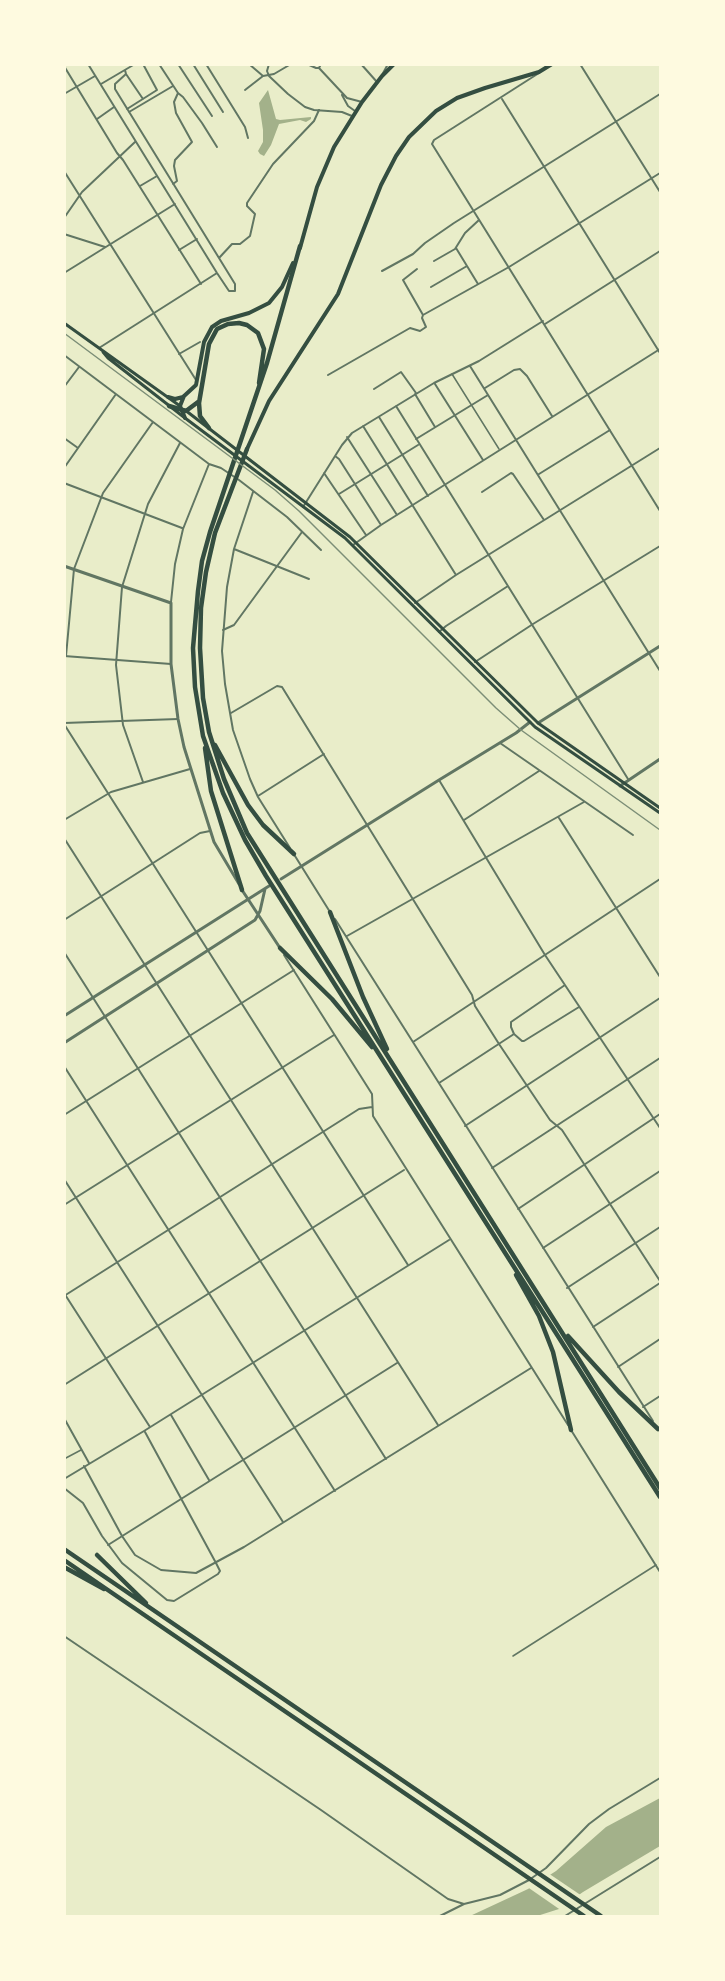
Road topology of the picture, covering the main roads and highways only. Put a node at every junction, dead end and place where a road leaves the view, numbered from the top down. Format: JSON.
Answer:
{"nodes":[{"id":1,"x":394,"y":64,"type":"edge"},
{"id":2,"x":552,"y":64,"type":"edge"},
{"id":3,"x":300,"y":246,"type":"junction"},
{"id":4,"x":64,"y":323,"type":"edge"},
{"id":5,"x":100,"y":349,"type":"junction"},
{"id":6,"x":201,"y":395,"type":"junction"},
{"id":7,"x":185,"y":396,"type":"junction"},
{"id":8,"x":256,"y":396,"type":"junction"},
{"id":9,"x":168,"y":397,"type":"junction"},
{"id":10,"x":169,"y":406,"type":"junction"},
{"id":11,"x":182,"y":409,"type":"junction"},
{"id":12,"x":185,"y":418,"type":"junction"},
{"id":13,"x":208,"y":428,"type":"junction"},
{"id":14,"x":247,"y":449,"type":"joint"},
{"id":15,"x":258,"y":465,"type":"junction"},
{"id":16,"x":254,"y":470,"type":"junction"},
{"id":17,"x":232,"y":477,"type":"junction"},
{"id":18,"x":355,"y":544,"type":"junction"},
{"id":19,"x":474,"y":664,"type":"junction"},
{"id":20,"x":209,"y":732,"type":"junction"},
{"id":21,"x":203,"y":736,"type":"junction"},
{"id":22,"x":622,"y":785,"type":"junction"},
{"id":23,"x":660,"y":808,"type":"edge"},
{"id":24,"x":660,"y":813,"type":"edge"},
{"id":25,"x":294,"y":854,"type":"road end"},
{"id":26,"x":242,"y":890,"type":"road end"},
{"id":27,"x":330,"y":912,"type":"road end"},
{"id":28,"x":280,"y":948,"type":"road end"},
{"id":29,"x":388,"y":1068,"type":"junction"},
{"id":30,"x":399,"y":1073,"type":"junction"},
{"id":31,"x":514,"y":1266,"type":"junction"},
{"id":32,"x":546,"y":1307,"type":"junction"},
{"id":33,"x":571,"y":1430,"type":"road end"},
{"id":34,"x":659,"y":1431,"type":"edge"},
{"id":35,"x":660,"y":1488,"type":"edge"},
{"id":36,"x":660,"y":1497,"type":"edge"},
{"id":37,"x":64,"y":1549,"type":"edge"},
{"id":38,"x":97,"y":1555,"type":"dead end"},
{"id":39,"x":64,"y":1560,"type":"edge"},
{"id":40,"x":64,"y":1567,"type":"edge"},
{"id":41,"x":149,"y":1607,"type":"junction"},
{"id":42,"x":137,"y":1609,"type":"junction"},
{"id":43,"x":584,"y":1917,"type":"edge"},
{"id":44,"x":602,"y":1917,"type":"edge"}],
"edges":[{"from":1,"to":3,"type":"main road"},
{"from":2,"to":14,"type":"main road"},
{"from":3,"to":7,"type":"main road"},
{"from":3,"to":8,"type":"highway"},
{"from":4,"to":5,"type":"main road"},
{"from":5,"to":9,"type":"main road"},
{"from":5,"to":10,"type":"main road"},
{"from":6,"to":8,"type":"highway"},
{"from":6,"to":11,"type":"highway"},
{"from":6,"to":13,"type":"highway"},
{"from":7,"to":9,"type":"main road"},
{"from":7,"to":11,"type":"main road"},
{"from":8,"to":17,"type":"highway"},
{"from":9,"to":11,"type":"main road"},
{"from":10,"to":11,"type":"highway"},
{"from":10,"to":12,"type":"main road"},
{"from":11,"to":12,"type":"main road"},
{"from":11,"to":13,"type":"main road"},
{"from":12,"to":16,"type":"main road"},
{"from":13,"to":15,"type":"main road"},
{"from":14,"to":17,"type":"highway"},
{"from":15,"to":16,"type":"main road"},
{"from":15,"to":18,"type":"main road"},
{"from":16,"to":18,"type":"main road"},
{"from":17,"to":20,"type":"highway"},
{"from":17,"to":21,"type":"highway"},
{"from":18,"to":19,"type":"main road"},
{"from":19,"to":22,"type":"main road"},
{"from":19,"to":22,"type":"main road"},
{"from":20,"to":25,"type":"highway"},
{"from":20,"to":30,"type":"highway"},
{"from":21,"to":26,"type":"highway"},
{"from":21,"to":29,"type":"highway"},
{"from":22,"to":23,"type":"main road"},
{"from":22,"to":24,"type":"main road"},
{"from":27,"to":30,"type":"highway"},
{"from":28,"to":29,"type":"highway"},
{"from":29,"to":31,"type":"highway"},
{"from":30,"to":32,"type":"highway"},
{"from":31,"to":33,"type":"highway"},
{"from":31,"to":36,"type":"highway"},
{"from":32,"to":34,"type":"highway"},
{"from":32,"to":35,"type":"highway"},
{"from":37,"to":41,"type":"highway"},
{"from":38,"to":41,"type":"highway"},
{"from":39,"to":42,"type":"highway"},
{"from":40,"to":42,"type":"highway"},
{"from":41,"to":44,"type":"highway"},
{"from":42,"to":43,"type":"highway"}]}
